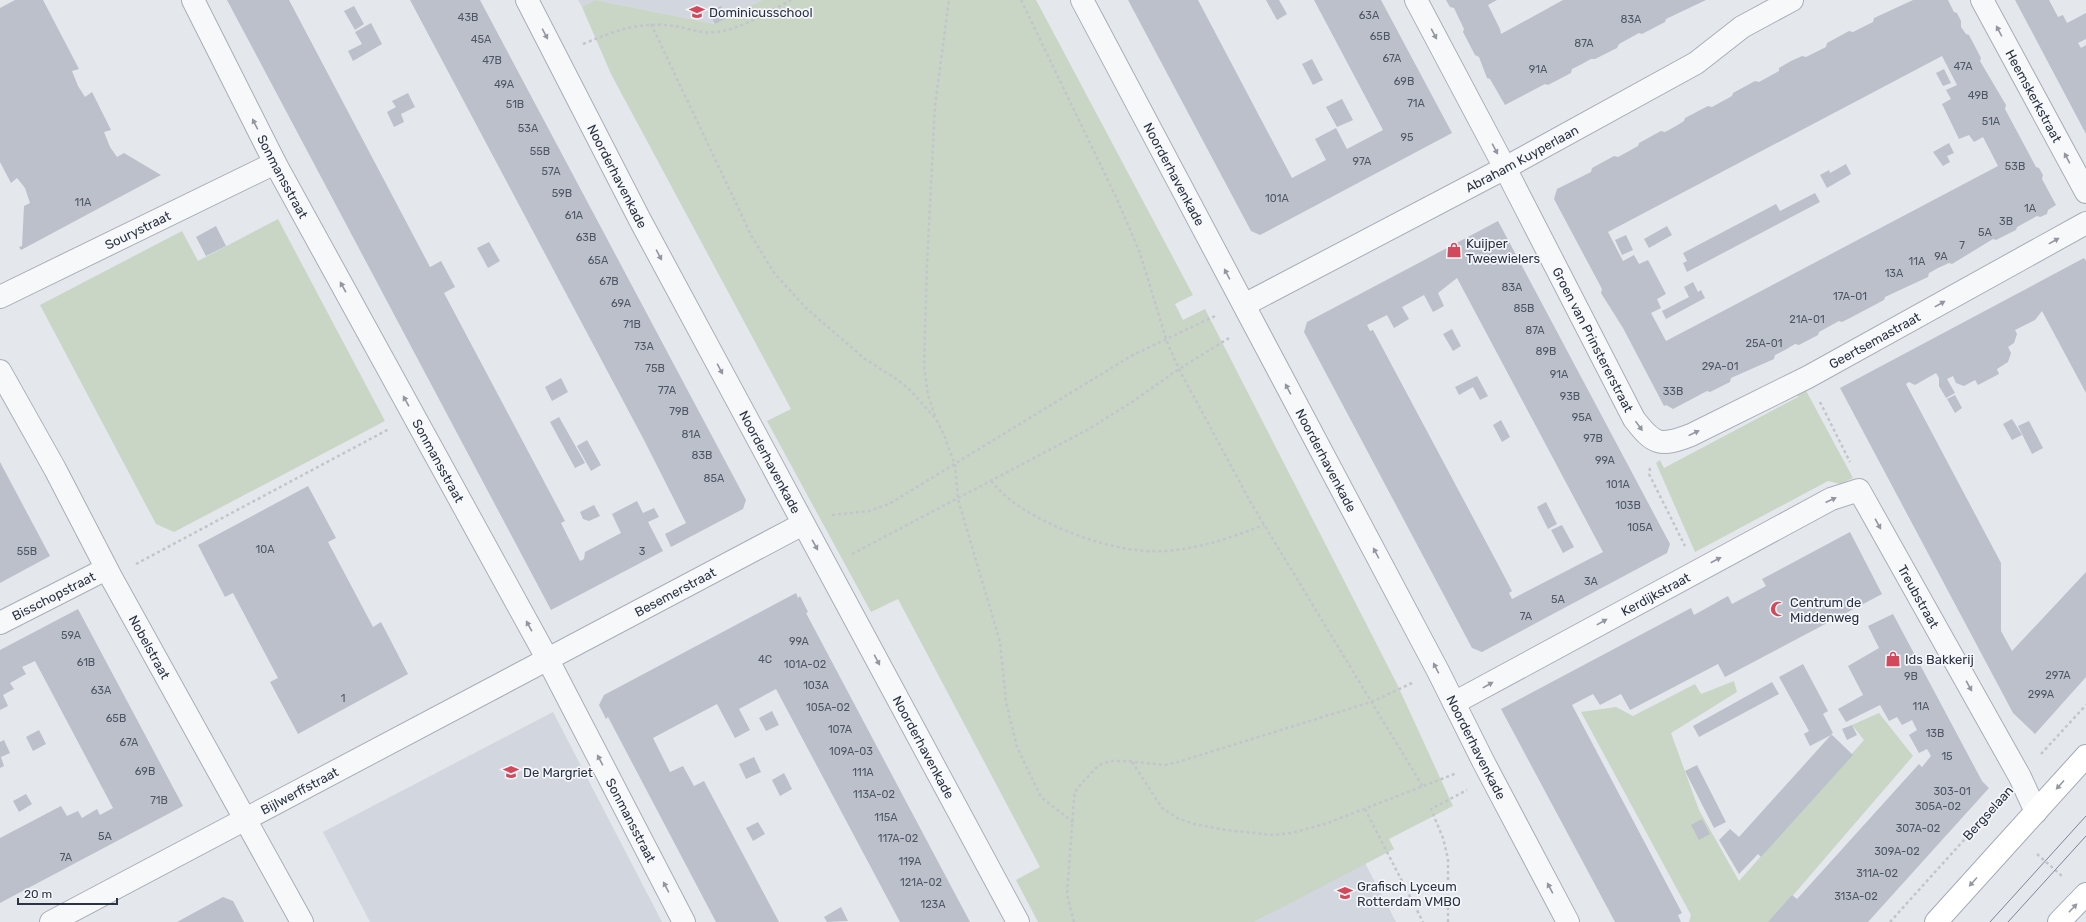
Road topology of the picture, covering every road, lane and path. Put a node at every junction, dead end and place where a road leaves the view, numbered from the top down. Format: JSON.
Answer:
{"nodes":[{"id":1,"x":193,"y":0,"type":"edge"},
{"id":2,"x":527,"y":0,"type":"edge"},
{"id":3,"x":791,"y":0,"type":"edge"},
{"id":4,"x":949,"y":0,"type":"edge"},
{"id":5,"x":1021,"y":0,"type":"edge"},
{"id":6,"x":1082,"y":0,"type":"edge"},
{"id":7,"x":1416,"y":0,"type":"edge"},
{"id":8,"x":1792,"y":0,"type":"edge"},
{"id":9,"x":1982,"y":0,"type":"edge"},
{"id":10,"x":651,"y":24,"type":"junction"},
{"id":11,"x":556,"y":55,"type":"junction"},
{"id":12,"x":275,"y":163,"type":"junction"},
{"id":13,"x":1505,"y":168,"type":"junction"},
{"id":14,"x":2086,"y":192,"type":"edge"},
{"id":15,"x":2086,"y":223,"type":"edge"},
{"id":16,"x":0,"y":297,"type":"edge"},
{"id":17,"x":1248,"y":314,"type":"junction"},
{"id":18,"x":1166,"y":339,"type":"junction"},
{"id":19,"x":1179,"y":368,"type":"junction"},
{"id":20,"x":0,"y":370,"type":"edge"},
{"id":21,"x":1808,"y":377,"type":"junction"},
{"id":22,"x":414,"y":416,"type":"junction"},
{"id":23,"x":936,"y":419,"type":"junction"},
{"id":24,"x":1657,"y":442,"type":"junction"},
{"id":25,"x":955,"y":465,"type":"junction"},
{"id":26,"x":991,"y":481,"type":"junction"},
{"id":27,"x":1860,"y":490,"type":"junction"},
{"id":28,"x":958,"y":499,"type":"junction"},
{"id":29,"x":804,"y":524,"type":"junction"},
{"id":30,"x":1264,"y":525,"type":"junction"},
{"id":31,"x":827,"y":567,"type":"junction"},
{"id":32,"x":1698,"y":570,"type":"junction"},
{"id":33,"x":108,"y":573,"type":"junction"},
{"id":34,"x":0,"y":623,"type":"edge"},
{"id":35,"x":548,"y":660,"type":"junction"},
{"id":36,"x":1438,"y":671,"type":"junction"},
{"id":37,"x":1371,"y":702,"type":"junction"},
{"id":38,"x":1454,"y":703,"type":"junction"},
{"id":39,"x":2086,"y":705,"type":"edge"},
{"id":40,"x":2086,"y":756,"type":"edge"},
{"id":41,"x":1132,"y":762,"type":"junction"},
{"id":42,"x":1488,"y":770,"type":"junction"},
{"id":43,"x":2020,"y":777,"type":"junction"},
{"id":44,"x":1423,"y":787,"type":"junction"},
{"id":45,"x":1365,"y":809,"type":"junction"},
{"id":46,"x":2036,"y":812,"type":"junction"},
{"id":47,"x":246,"y":818,"type":"junction"},
{"id":48,"x":1074,"y":823,"type":"junction"},
{"id":49,"x":2015,"y":835,"type":"junction"},
{"id":50,"x":2086,"y":895,"type":"edge"},
{"id":51,"x":51,"y":922,"type":"edge"},
{"id":52,"x":302,"y":922,"type":"edge"},
{"id":53,"x":684,"y":922,"type":"edge"},
{"id":54,"x":1018,"y":922,"type":"edge"},
{"id":55,"x":1074,"y":922,"type":"edge"},
{"id":56,"x":1423,"y":922,"type":"edge"},
{"id":57,"x":1448,"y":922,"type":"edge"},
{"id":58,"x":1568,"y":922,"type":"edge"},
{"id":59,"x":1890,"y":922,"type":"edge"},
{"id":60,"x":1936,"y":922,"type":"edge"},
{"id":61,"x":2059,"y":922,"type":"edge"}],
"edges":[{"from":12,"to":1,"type":"street","name":"Sonmansstraat","one_way":true},
{"from":2,"to":11,"type":"street","name":"Noorderhavenkade","one_way":true},
{"from":3,"to":10,"type":"path"},
{"from":4,"to":23,"type":"path"},
{"from":5,"to":18,"type":"path"},
{"from":17,"to":6,"type":"street","name":"Noorderhavenkade","one_way":true},
{"from":7,"to":13,"type":"street","name":"Groen van Prinstererstraat","one_way":true},
{"from":8,"to":13,"type":"street","name":"Abraham Kuyperlaan"},
{"from":14,"to":9,"type":"street","name":"Heemskerkstraat","one_way":true},
{"from":10,"to":11,"type":"path"},
{"from":10,"to":23,"type":"path"},
{"from":11,"to":29,"type":"street","name":"Noorderhavenkade","one_way":true},
{"from":12,"to":16,"type":"street","name":"Sourystraat"},
{"from":22,"to":12,"type":"street","name":"Sonmansstraat","one_way":true},
{"from":13,"to":17,"type":"street","name":"Abraham Kuyperlaan"},
{"from":13,"to":24,"type":"street","name":"Groen van Prinstererstraat","one_way":true},
{"from":21,"to":15,"type":"street","name":"Geertsemastraat","one_way":true},
{"from":17,"to":18,"type":"path"},
{"from":17,"to":19,"type":"path"},
{"from":36,"to":17,"type":"street","name":"Noorderhavenkade","one_way":true},
{"from":18,"to":19,"type":"path"},
{"from":18,"to":25,"type":"path"},
{"from":19,"to":26,"type":"path"},
{"from":19,"to":30,"type":"path"},
{"from":20,"to":33,"type":"street","name":"Nobelstraat"},
{"from":24,"to":21,"type":"street","name":"Geertsemastraat","one_way":true},
{"from":21,"to":27,"type":"path"},
{"from":22,"to":33,"type":"path"},
{"from":35,"to":22,"type":"street","name":"Sonmansstraat","one_way":true},
{"from":23,"to":25,"type":"path"},
{"from":24,"to":32,"type":"path"},
{"from":25,"to":28,"type":"path"},
{"from":25,"to":29,"type":"path"},
{"from":26,"to":28,"type":"path"},
{"from":26,"to":30,"type":"path"},
{"from":32,"to":27,"type":"street","name":"Kerdijkstraat","one_way":true},
{"from":27,"to":43,"type":"street","name":"Treubstraat","one_way":true},
{"from":28,"to":31,"type":"path"},
{"from":28,"to":48,"type":"path"},
{"from":29,"to":31,"type":"street","name":"Noorderhavenkade","one_way":true},
{"from":29,"to":35,"type":"street","name":"Besemerstraat"},
{"from":30,"to":37,"type":"path"},
{"from":31,"to":54,"type":"street","name":"Noorderhavenkade","one_way":true},
{"from":38,"to":32,"type":"street","name":"Kerdijkstraat","one_way":true},
{"from":33,"to":34,"type":"street","name":"Bisschopstraat"},
{"from":33,"to":47,"type":"street","name":"Nobelstraat"},
{"from":35,"to":47,"type":"street","name":"Bijlwerffstraat"},
{"from":53,"to":35,"type":"street","name":"Sonmansstraat","one_way":true},
{"from":36,"to":37,"type":"path"},
{"from":36,"to":38,"type":"street","name":"Noorderhavenkade"},
{"from":37,"to":41,"type":"path"},
{"from":37,"to":44,"type":"path"},
{"from":38,"to":42,"type":"street","name":"Noorderhavenkade"},
{"from":39,"to":43,"type":"path","name":"Bergselaan"},
{"from":40,"to":46,"type":"main road","one_way":true},
{"from":41,"to":45,"type":"path"},
{"from":41,"to":48,"type":"path"},
{"from":42,"to":44,"type":"path"},
{"from":42,"to":57,"type":"path"},
{"from":58,"to":42,"type":"street","name":"Noorderhavenkade","one_way":true},
{"from":43,"to":46,"type":"street","name":"Treubstraat"},
{"from":43,"to":59,"type":"path","name":"Bergselaan"},
{"from":44,"to":45,"type":"path"},
{"from":45,"to":56,"type":"path"},
{"from":46,"to":49,"type":"main road"},
{"from":47,"to":51,"type":"street","name":"Bijlwerffstraat"},
{"from":47,"to":52,"type":"street","name":"Nobelstraat"},
{"from":48,"to":55,"type":"path"},
{"from":49,"to":50,"type":"path"},
{"from":49,"to":60,"type":"main road","one_way":true},
{"from":61,"to":50,"type":"main road","one_way":true}]}
